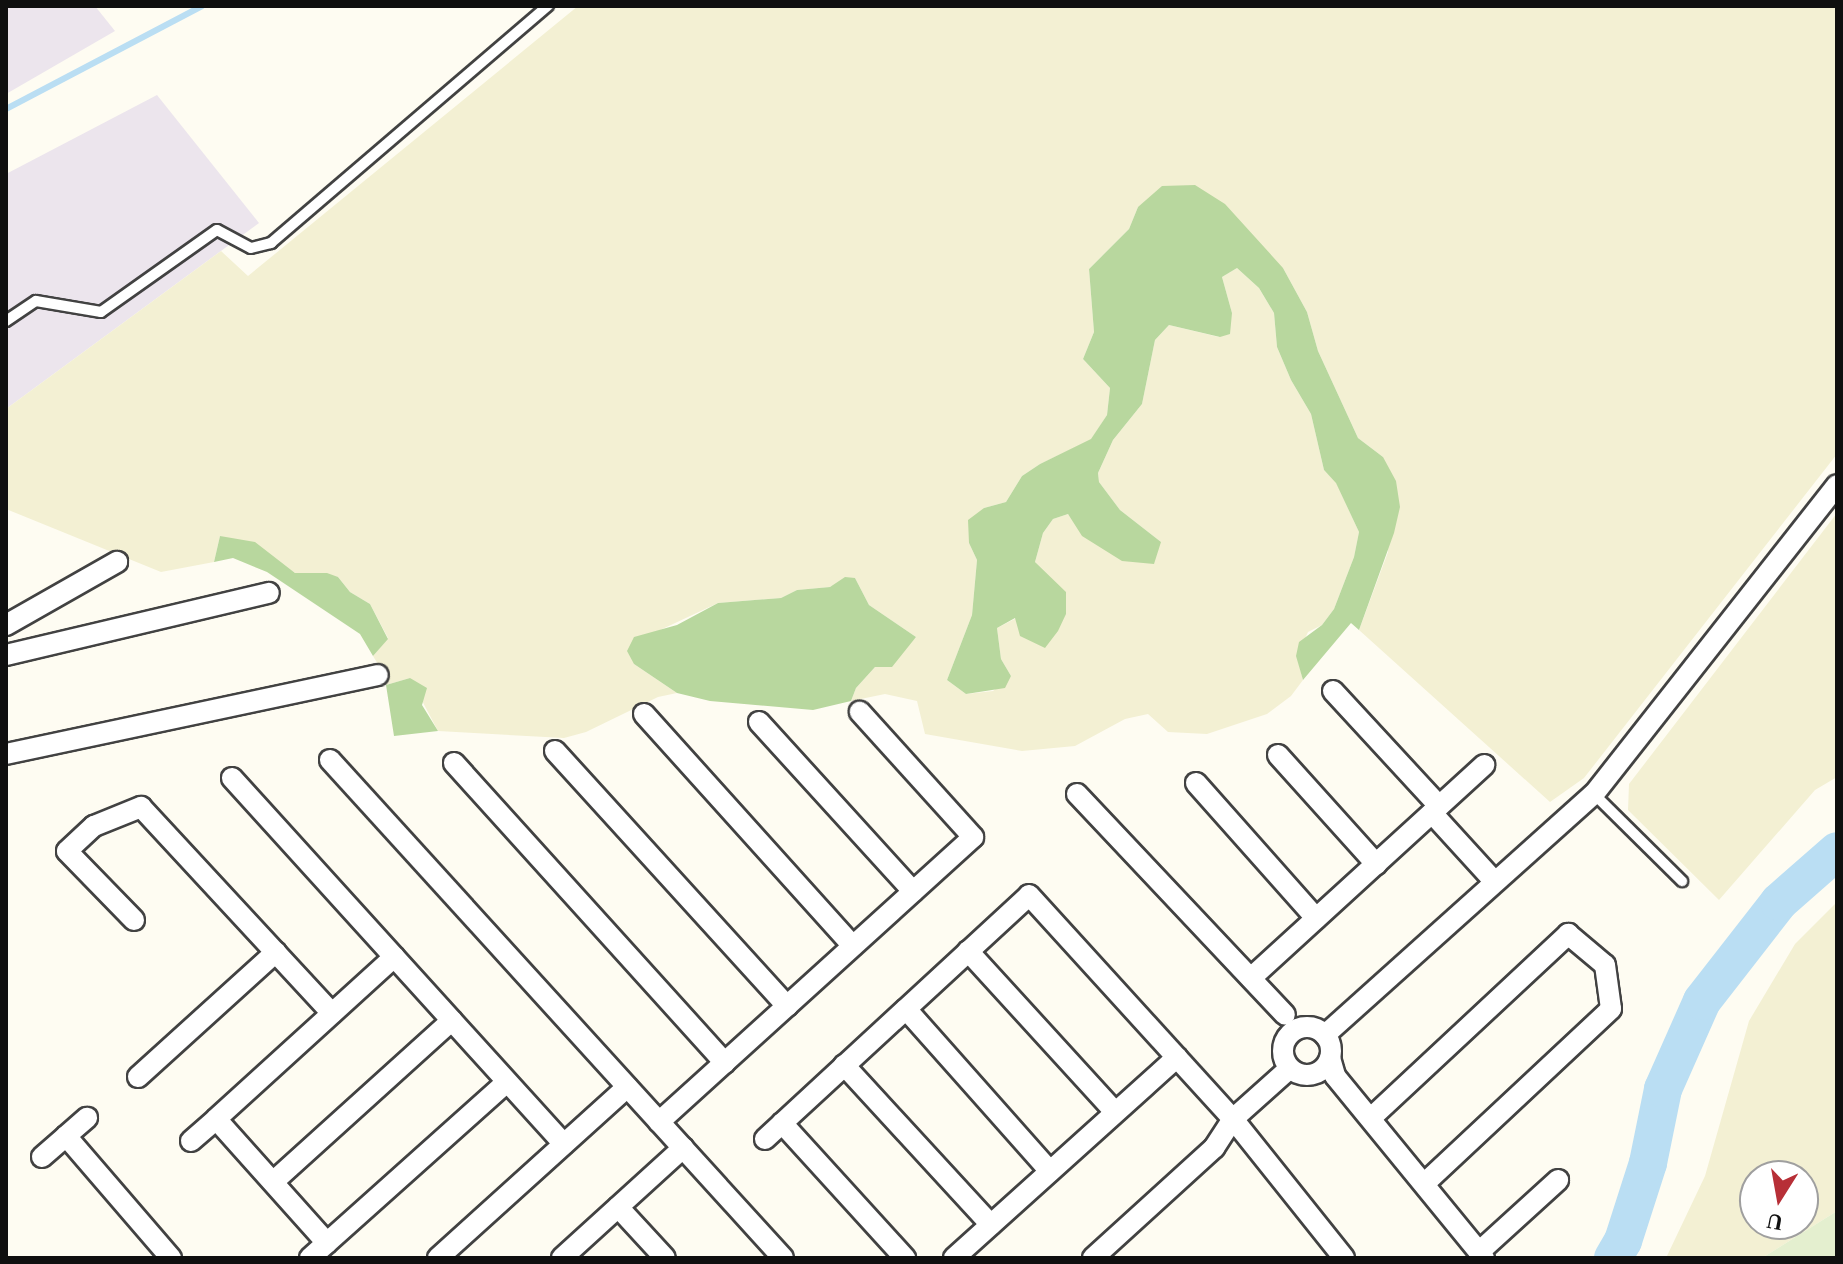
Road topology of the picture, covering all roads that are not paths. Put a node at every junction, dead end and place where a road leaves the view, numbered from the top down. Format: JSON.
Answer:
{"nodes":[{"id":1,"x":548,"y":6,"type":"edge"},
{"id":2,"x":6,"y":321,"type":"edge"},
{"id":3,"x":1837,"y":485,"type":"edge"},
{"id":4,"x":117,"y":562,"type":"dead end"},
{"id":5,"x":269,"y":593,"type":"dead end"},
{"id":6,"x":6,"y":625,"type":"edge"},
{"id":7,"x":6,"y":655,"type":"edge"},
{"id":8,"x":378,"y":675,"type":"dead end"},
{"id":9,"x":1333,"y":691,"type":"dead end"},
{"id":10,"x":860,"y":712,"type":"dead end"},
{"id":11,"x":644,"y":714,"type":"dead end"},
{"id":12,"x":759,"y":722,"type":"dead end"},
{"id":13,"x":555,"y":751,"type":"dead end"},
{"id":14,"x":6,"y":754,"type":"edge"},
{"id":15,"x":1278,"y":755,"type":"dead end"},
{"id":16,"x":330,"y":760,"type":"dead end"},
{"id":17,"x":454,"y":763,"type":"dead end"},
{"id":18,"x":1484,"y":765,"type":"dead end"},
{"id":19,"x":232,"y":778,"type":"dead end"},
{"id":20,"x":1196,"y":783,"type":"dead end"},
{"id":21,"x":1077,"y":794,"type":"dead end"},
{"id":22,"x":1594,"y":794,"type":"junction"},
{"id":23,"x":1436,"y":809,"type":"junction"},
{"id":24,"x":1376,"y":864,"type":"junction"},
{"id":25,"x":1682,"y":881,"type":"dead end"},
{"id":26,"x":1495,"y":882,"type":"junction"},
{"id":27,"x":913,"y":891,"type":"junction"},
{"id":28,"x":1316,"y":918,"type":"junction"},
{"id":29,"x":134,"y":920,"type":"dead end"},
{"id":30,"x":853,"y":946,"type":"junction"},
{"id":31,"x":968,"y":951,"type":"junction"},
{"id":32,"x":276,"y":952,"type":"junction"},
{"id":33,"x":394,"y":957,"type":"junction"},
{"id":34,"x":1251,"y":978,"type":"junction"},
{"id":35,"x":787,"y":1006,"type":"junction"},
{"id":36,"x":906,"y":1009,"type":"junction"},
{"id":37,"x":332,"y":1013,"type":"junction"},
{"id":38,"x":1285,"y":1015,"type":"dead end"},
{"id":39,"x":452,"y":1020,"type":"junction"},
{"id":40,"x":1325,"y":1035,"type":"junction"},
{"id":41,"x":1177,"y":1057,"type":"junction"},
{"id":42,"x":1330,"y":1058,"type":"junction"},
{"id":43,"x":725,"y":1063,"type":"junction"},
{"id":44,"x":844,"y":1065,"type":"junction"},
{"id":45,"x":1289,"y":1069,"type":"junction"},
{"id":46,"x":138,"y":1077,"type":"dead end"},
{"id":47,"x":507,"y":1082,"type":"junction"},
{"id":48,"x":627,"y":1087,"type":"junction"},
{"id":49,"x":1115,"y":1112,"type":"junction"},
{"id":50,"x":87,"y":1118,"type":"dead end"},
{"id":51,"x":1371,"y":1118,"type":"junction"},
{"id":52,"x":216,"y":1119,"type":"junction"},
{"id":53,"x":1233,"y":1119,"type":"junction"},
{"id":54,"x":659,"y":1122,"type":"junction"},
{"id":55,"x":782,"y":1123,"type":"junction"},
{"id":56,"x":66,"y":1136,"type":"junction"},
{"id":57,"x":765,"y":1139,"type":"dead end"},
{"id":58,"x":191,"y":1141,"type":"dead end"},
{"id":59,"x":564,"y":1144,"type":"junction"},
{"id":60,"x":683,"y":1148,"type":"junction"},
{"id":61,"x":42,"y":1157,"type":"dead end"},
{"id":62,"x":1050,"y":1171,"type":"junction"},
{"id":63,"x":1558,"y":1180,"type":"dead end"},
{"id":64,"x":273,"y":1182,"type":"junction"},
{"id":65,"x":1424,"y":1184,"type":"junction"},
{"id":66,"x":618,"y":1207,"type":"junction"},
{"id":67,"x":991,"y":1225,"type":"junction"},
{"id":68,"x":327,"y":1243,"type":"junction"},
{"id":69,"x":1481,"y":1255,"type":"edge"},
{"id":70,"x":171,"y":1258,"type":"edge"},
{"id":71,"x":310,"y":1258,"type":"edge"},
{"id":72,"x":438,"y":1258,"type":"edge"},
{"id":73,"x":562,"y":1258,"type":"edge"},
{"id":74,"x":665,"y":1258,"type":"edge"},
{"id":75,"x":783,"y":1258,"type":"edge"},
{"id":76,"x":905,"y":1258,"type":"edge"},
{"id":77,"x":954,"y":1258,"type":"edge"},
{"id":78,"x":1093,"y":1258,"type":"edge"},
{"id":79,"x":1344,"y":1258,"type":"edge"}],
"edges":[{"from":1,"to":2,"type":"lane"},
{"from":3,"to":22,"type":"street"},
{"from":4,"to":6,"type":"street"},
{"from":5,"to":7,"type":"street"},
{"from":8,"to":14,"type":"street"},
{"from":9,"to":23,"type":"street"},
{"from":10,"to":27,"type":"street"},
{"from":11,"to":30,"type":"street"},
{"from":12,"to":27,"type":"street"},
{"from":13,"to":35,"type":"street"},
{"from":15,"to":24,"type":"street"},
{"from":16,"to":48,"type":"street"},
{"from":17,"to":43,"type":"street"},
{"from":18,"to":23,"type":"street"},
{"from":19,"to":33,"type":"street"},
{"from":20,"to":28,"type":"street"},
{"from":21,"to":34,"type":"street"},
{"from":22,"to":25,"type":"lane"},
{"from":22,"to":26,"type":"street"},
{"from":23,"to":24,"type":"street"},
{"from":23,"to":26,"type":"street"},
{"from":24,"to":28,"type":"street"},
{"from":26,"to":40,"type":"street"},
{"from":27,"to":30,"type":"street"},
{"from":28,"to":34,"type":"street"},
{"from":29,"to":32,"type":"street"},
{"from":30,"to":35,"type":"street"},
{"from":31,"to":36,"type":"street"},
{"from":31,"to":41,"type":"street"},
{"from":31,"to":49,"type":"street"},
{"from":32,"to":37,"type":"street"},
{"from":32,"to":46,"type":"street"},
{"from":33,"to":37,"type":"street"},
{"from":33,"to":39,"type":"street"},
{"from":34,"to":38,"type":"street"},
{"from":35,"to":43,"type":"street"},
{"from":36,"to":44,"type":"street"},
{"from":36,"to":62,"type":"street"},
{"from":37,"to":52,"type":"street"},
{"from":39,"to":47,"type":"street"},
{"from":39,"to":64,"type":"street"},
{"from":40,"to":42,"type":"street"},
{"from":40,"to":45,"type":"street"},
{"from":41,"to":49,"type":"street"},
{"from":41,"to":53,"type":"street"},
{"from":42,"to":45,"type":"street"},
{"from":42,"to":51,"type":"street"},
{"from":43,"to":54,"type":"street"},
{"from":44,"to":55,"type":"street"},
{"from":44,"to":67,"type":"street"},
{"from":45,"to":53,"type":"street"},
{"from":47,"to":59,"type":"street"},
{"from":47,"to":68,"type":"street"},
{"from":48,"to":54,"type":"street"},
{"from":48,"to":59,"type":"street"},
{"from":49,"to":62,"type":"street"},
{"from":50,"to":56,"type":"street"},
{"from":51,"to":65,"type":"street"},
{"from":51,"to":65,"type":"street"},
{"from":52,"to":58,"type":"street"},
{"from":52,"to":64,"type":"street"},
{"from":53,"to":78,"type":"street"},
{"from":53,"to":79,"type":"street"},
{"from":54,"to":60,"type":"street"},
{"from":55,"to":57,"type":"street"},
{"from":55,"to":76,"type":"street"},
{"from":56,"to":61,"type":"street"},
{"from":56,"to":70,"type":"street"},
{"from":59,"to":72,"type":"street"},
{"from":60,"to":66,"type":"street"},
{"from":60,"to":75,"type":"street"},
{"from":62,"to":67,"type":"street"},
{"from":63,"to":69,"type":"street"},
{"from":64,"to":68,"type":"street"},
{"from":65,"to":69,"type":"street"},
{"from":66,"to":73,"type":"street"},
{"from":66,"to":74,"type":"street"},
{"from":67,"to":77,"type":"street"},
{"from":68,"to":71,"type":"street"}]}
